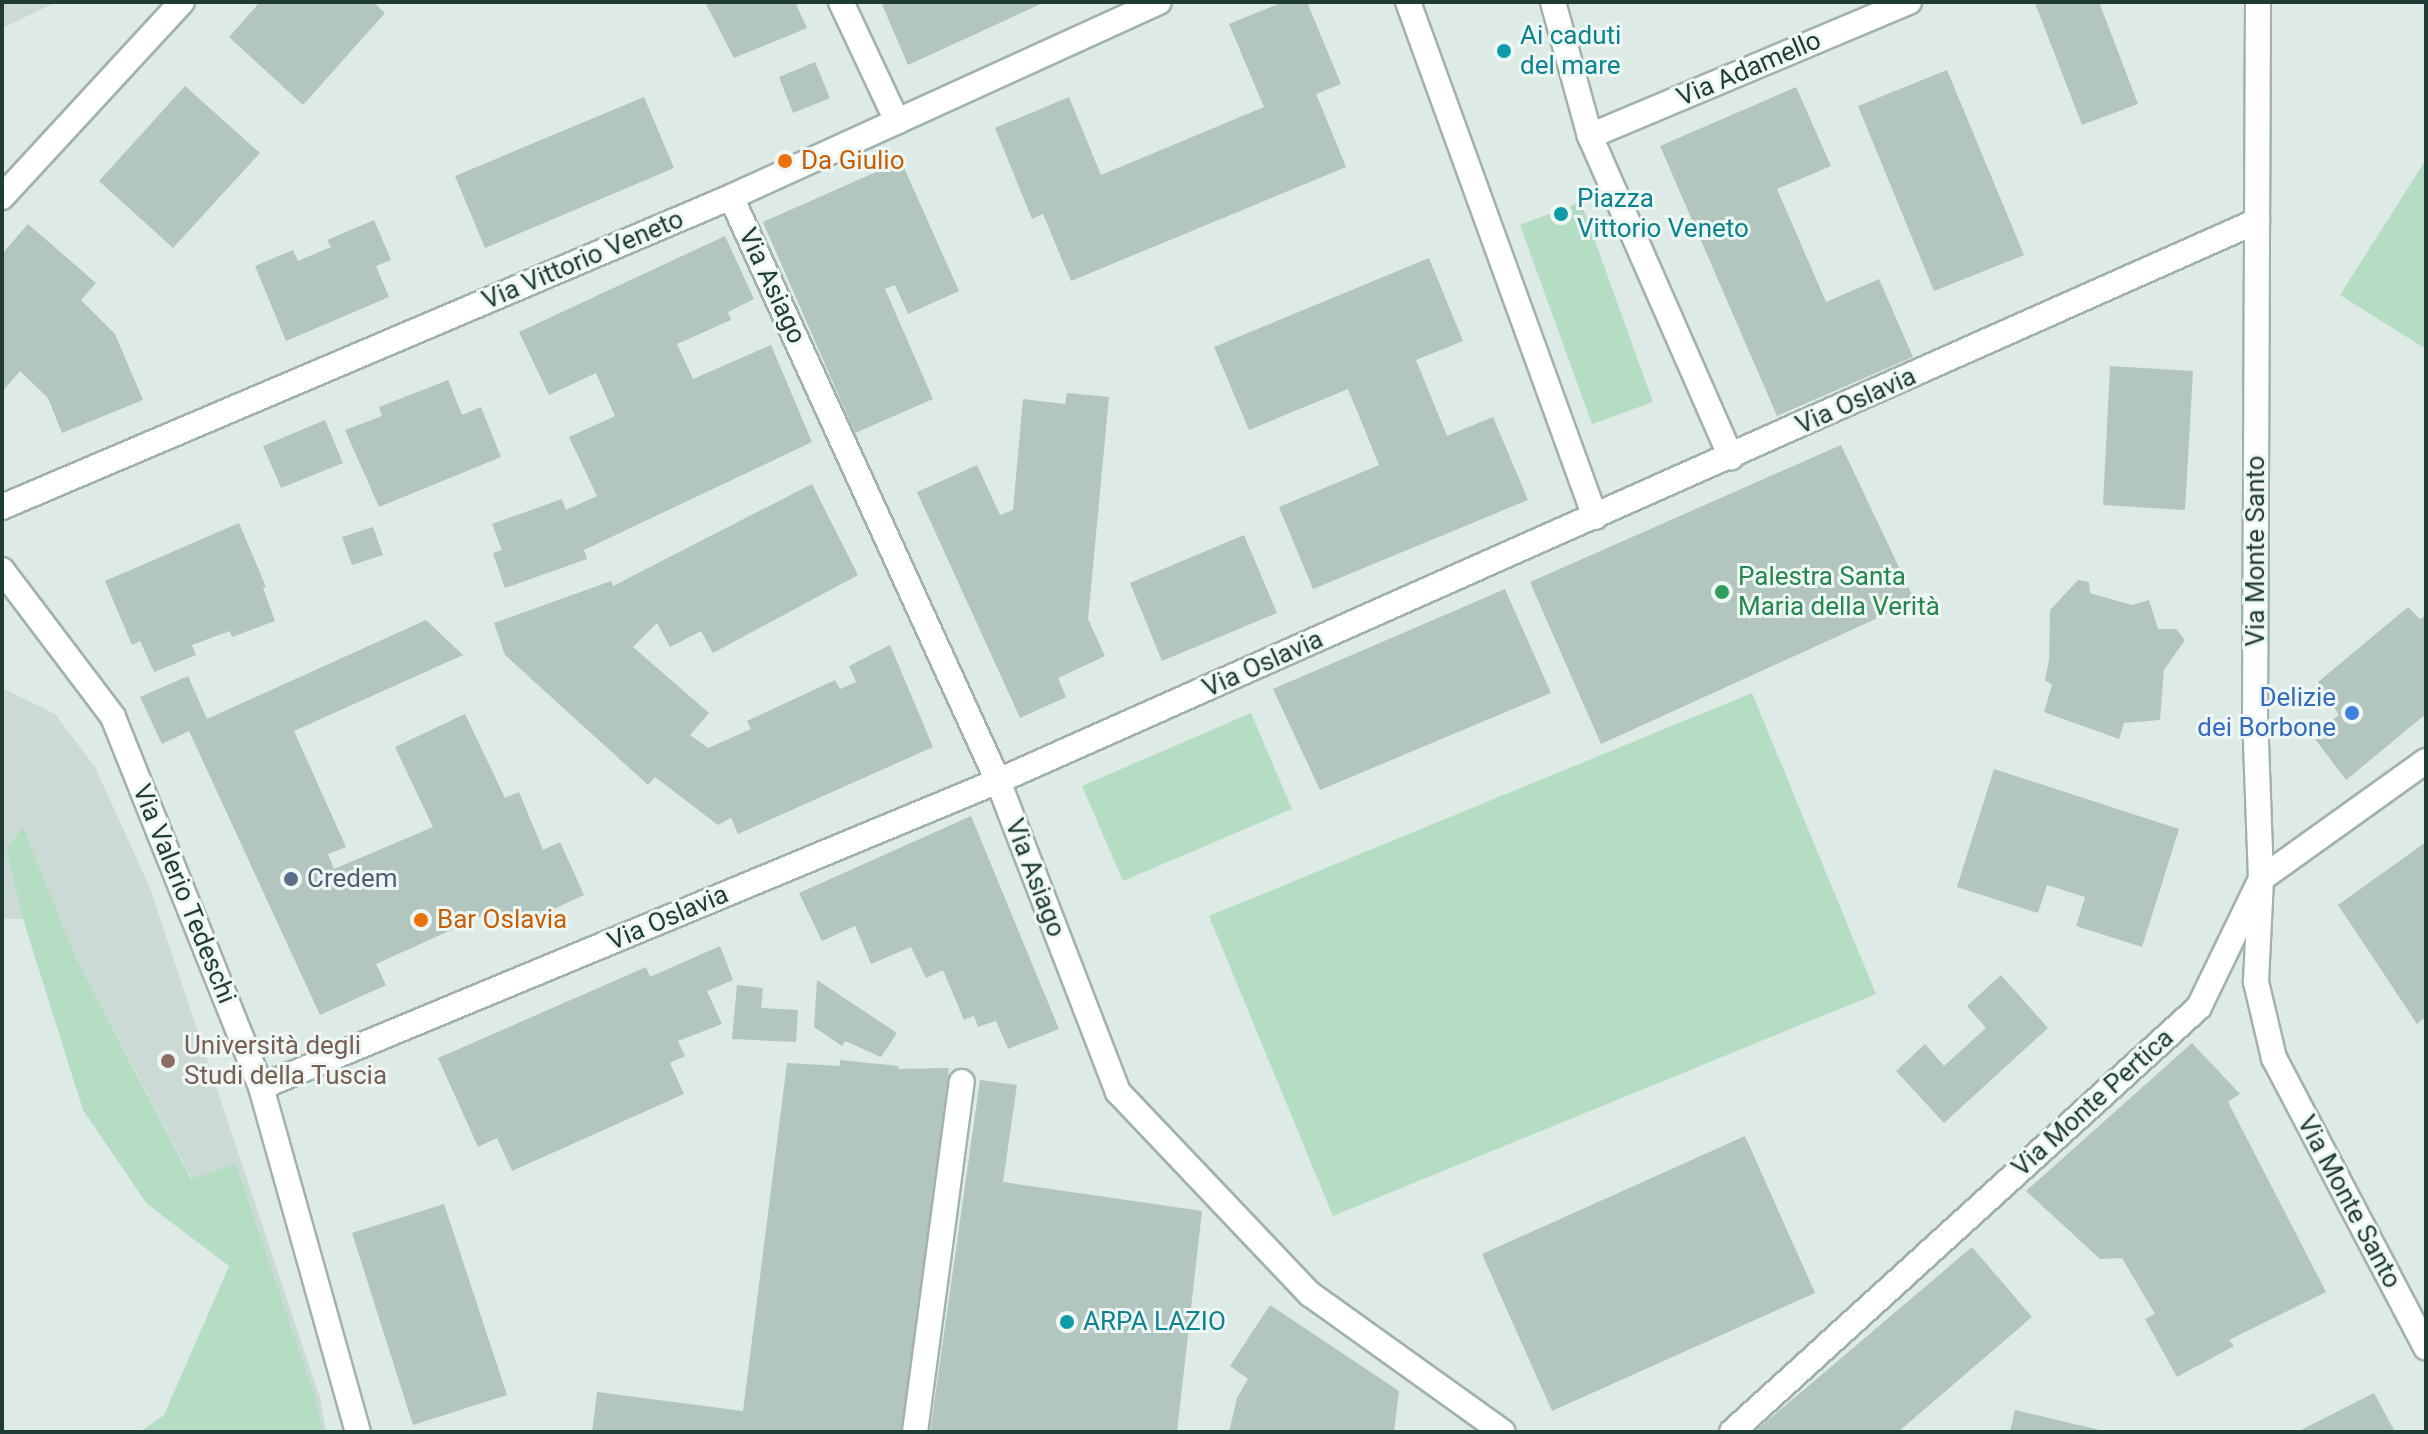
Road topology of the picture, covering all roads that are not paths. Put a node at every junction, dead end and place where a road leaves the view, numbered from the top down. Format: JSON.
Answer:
{"nodes":[{"id":1,"x":182,"y":2,"type":"edge"},
{"id":2,"x":841,"y":2,"type":"edge"},
{"id":3,"x":1159,"y":2,"type":"edge"},
{"id":4,"x":1408,"y":2,"type":"edge"},
{"id":5,"x":1553,"y":2,"type":"edge"},
{"id":6,"x":1909,"y":2,"type":"edge"},
{"id":7,"x":2258,"y":2,"type":"edge"},
{"id":8,"x":897,"y":121,"type":"junction"},
{"id":9,"x":1590,"y":136,"type":"junction"},
{"id":10,"x":2,"y":197,"type":"edge"},
{"id":11,"x":731,"y":197,"type":"junction"},
{"id":12,"x":2257,"y":221,"type":"junction"},
{"id":13,"x":1731,"y":457,"type":"junction"},
{"id":14,"x":2,"y":507,"type":"edge"},
{"id":15,"x":1595,"y":517,"type":"junction"},
{"id":16,"x":2,"y":570,"type":"edge"},
{"id":17,"x":2426,"y":761,"type":"edge"},
{"id":18,"x":998,"y":781,"type":"junction"},
{"id":19,"x":2261,"y":879,"type":"junction"},
{"id":20,"x":962,"y":1082,"type":"dead end"},
{"id":21,"x":261,"y":1087,"type":"junction"},
{"id":22,"x":2426,"y":1348,"type":"edge"},
{"id":23,"x":358,"y":1432,"type":"edge"},
{"id":24,"x":915,"y":1432,"type":"edge"},
{"id":25,"x":1503,"y":1432,"type":"edge"},
{"id":26,"x":1732,"y":1432,"type":"edge"}],
"edges":[{"from":1,"to":10,"type":"street"},
{"from":2,"to":8,"type":"street"},
{"from":3,"to":8,"type":"street","name":"Via Vittorio Veneto"},
{"from":4,"to":15,"type":"street"},
{"from":5,"to":9,"type":"street"},
{"from":6,"to":9,"type":"street","name":"Via Adamello"},
{"from":7,"to":12,"type":"street","name":"Via Monte Santo"},
{"from":8,"to":11,"type":"street","name":"Via Vittorio Veneto"},
{"from":9,"to":13,"type":"street"},
{"from":11,"to":14,"type":"street","name":"Via Vittorio Veneto"},
{"from":11,"to":18,"type":"street","name":"Via Asiago"},
{"from":12,"to":13,"type":"street","name":"Via Oslavia"},
{"from":12,"to":19,"type":"street","name":"Via Monte Santo"},
{"from":13,"to":15,"type":"street","name":"Via Oslavia"},
{"from":15,"to":18,"type":"street","name":"Via Oslavia"},
{"from":16,"to":21,"type":"street","name":"Via Valerio Tedeschi"},
{"from":17,"to":19,"type":"street","name":"Via Monte Pertica"},
{"from":18,"to":21,"type":"street","name":"Via Oslavia"},
{"from":18,"to":25,"type":"street","name":"Via Asiago"},
{"from":19,"to":22,"type":"street","name":"Via Monte Santo"},
{"from":19,"to":26,"type":"street","name":"Via Monte Pertica"},
{"from":20,"to":24,"type":"street"},
{"from":21,"to":23,"type":"street","name":"Via Valerio Tedeschi"}]}
